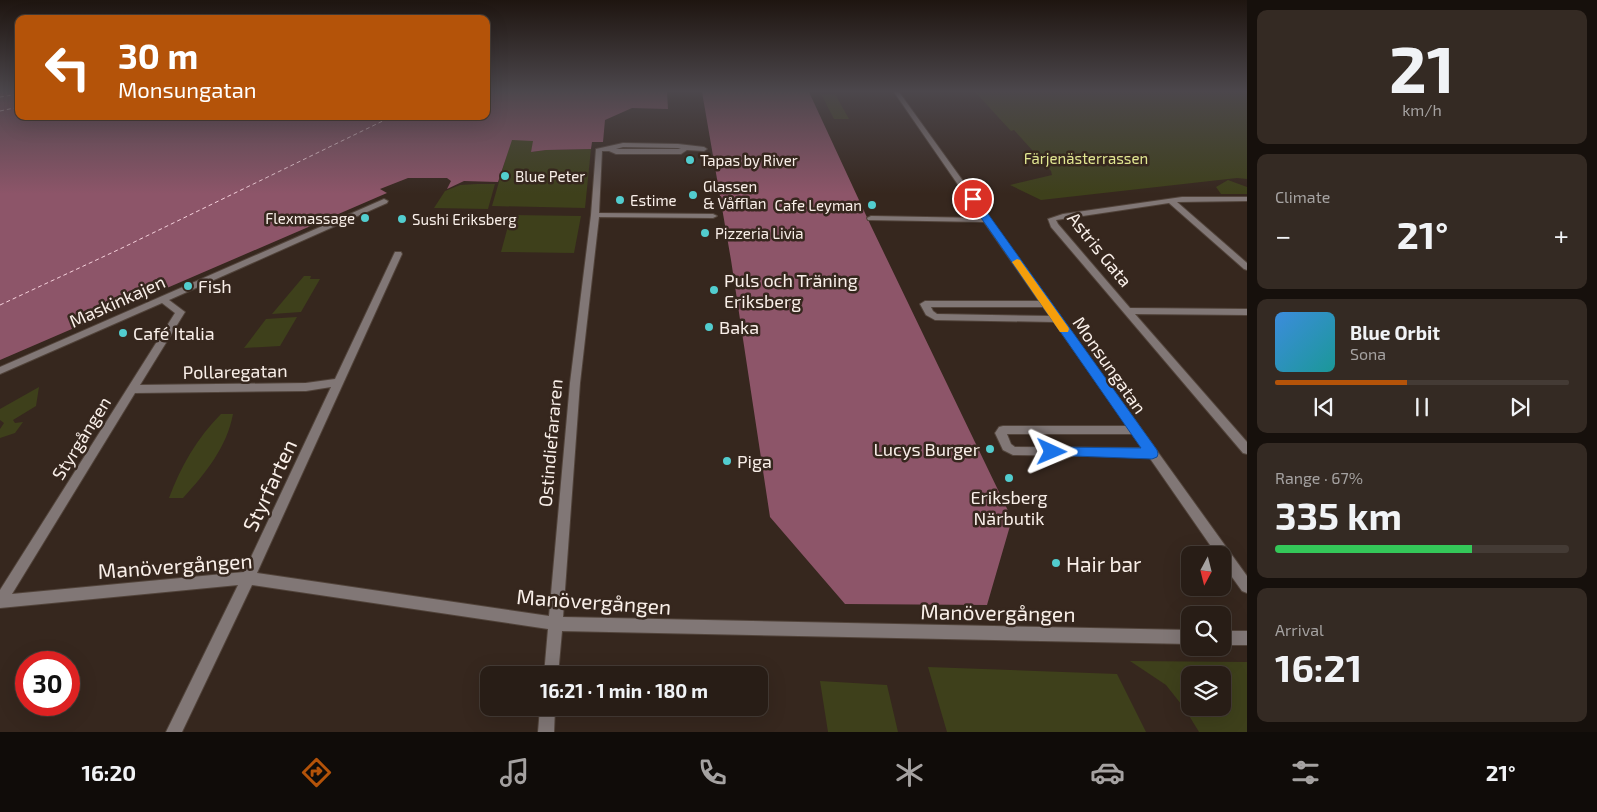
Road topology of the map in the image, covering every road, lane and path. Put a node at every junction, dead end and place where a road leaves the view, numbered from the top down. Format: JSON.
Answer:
{"nodes":[{"id":1,"x":921,"y":126,"type":"edge"},
{"id":2,"x":704,"y":148,"type":"dead end"},
{"id":3,"x":1247,"y":199,"type":"edge"},
{"id":4,"x":384,"y":201,"type":"dead end"},
{"id":5,"x":1171,"y":201,"type":"junction"},
{"id":6,"x":595,"y":215,"type":"junction"},
{"id":7,"x":713,"y":216,"type":"dead end"},
{"id":8,"x":871,"y":218,"type":"dead end"},
{"id":9,"x":988,"y":220,"type":"junction"},
{"id":10,"x":398,"y":254,"type":"dead end"},
{"id":11,"x":1247,"y":267,"type":"edge"},
{"id":12,"x":162,"y":299,"type":"junction"},
{"id":13,"x":1046,"y":304,"type":"junction"},
{"id":14,"x":1128,"y":311,"type":"junction"},
{"id":15,"x":1247,"y":312,"type":"edge"},
{"id":16,"x":1057,"y":319,"type":"junction"},
{"id":17,"x":0,"y":371,"type":"edge"},
{"id":18,"x":339,"y":382,"type":"junction"},
{"id":19,"x":132,"y":389,"type":"junction"},
{"id":20,"x":1136,"y":430,"type":"junction"},
{"id":21,"x":1247,"y":450,"type":"edge"},
{"id":22,"x":1152,"y":454,"type":"junction"},
{"id":23,"x":248,"y":578,"type":"junction"},
{"id":24,"x":1247,"y":587,"type":"edge"},
{"id":25,"x":0,"y":602,"type":"edge"},
{"id":26,"x":556,"y":624,"type":"junction"},
{"id":27,"x":1181,"y":637,"type":"edge"},
{"id":28,"x":1231,"y":638,"type":"edge"},
{"id":29,"x":1247,"y":638,"type":"edge"},
{"id":30,"x":552,"y":666,"type":"edge"},
{"id":31,"x":547,"y":716,"type":"edge"},
{"id":32,"x":174,"y":732,"type":"edge"},
{"id":33,"x":546,"y":732,"type":"edge"}],
"edges":[{"from":1,"to":9,"type":"street","name":"Monsungatan"},
{"from":2,"to":6,"type":"street","name":"Ostindiefararen"},
{"from":3,"to":5,"type":"street","name":"Astris Gata"},
{"from":4,"to":12,"type":"street","name":"Maskinkajen"},
{"from":5,"to":11,"type":"street"},
{"from":5,"to":14,"type":"street","name":"Astris Gata"},
{"from":6,"to":7,"type":"street"},
{"from":6,"to":26,"type":"street","name":"Ostindiefararen"},
{"from":8,"to":9,"type":"street"},
{"from":9,"to":13,"type":"street","name":"Monsungatan"},
{"from":10,"to":18,"type":"street","name":"Styrfarten"},
{"from":12,"to":17,"type":"street","name":"Maskinkajen"},
{"from":12,"to":19,"type":"street","name":"Styrgången"},
{"from":13,"to":16,"type":"street","name":"Monsungatan"},
{"from":13,"to":16,"type":"street","name":"Monsungatan"},
{"from":14,"to":15,"type":"street"},
{"from":14,"to":21,"type":"street","name":"Astris Gata"},
{"from":16,"to":20,"type":"street","name":"Monsungatan"},
{"from":18,"to":19,"type":"street","name":"Pollaregatan"},
{"from":18,"to":23,"type":"street","name":"Styrfarten"},
{"from":19,"to":25,"type":"street","name":"Styrgången"},
{"from":20,"to":22,"type":"street","name":"Monsungatan"},
{"from":20,"to":22,"type":"street","name":"Monsungatan"},
{"from":22,"to":24,"type":"street","name":"Monsungatan"},
{"from":23,"to":25,"type":"street","name":"Manövergången"},
{"from":23,"to":26,"type":"street","name":"Manövergången"},
{"from":23,"to":32,"type":"street","name":"Styrfarten"},
{"from":26,"to":27,"type":"street","name":"Manövergången"},
{"from":26,"to":30,"type":"street","name":"Ostindiefararen"},
{"from":28,"to":29,"type":"street"},
{"from":31,"to":33,"type":"street"}]}
